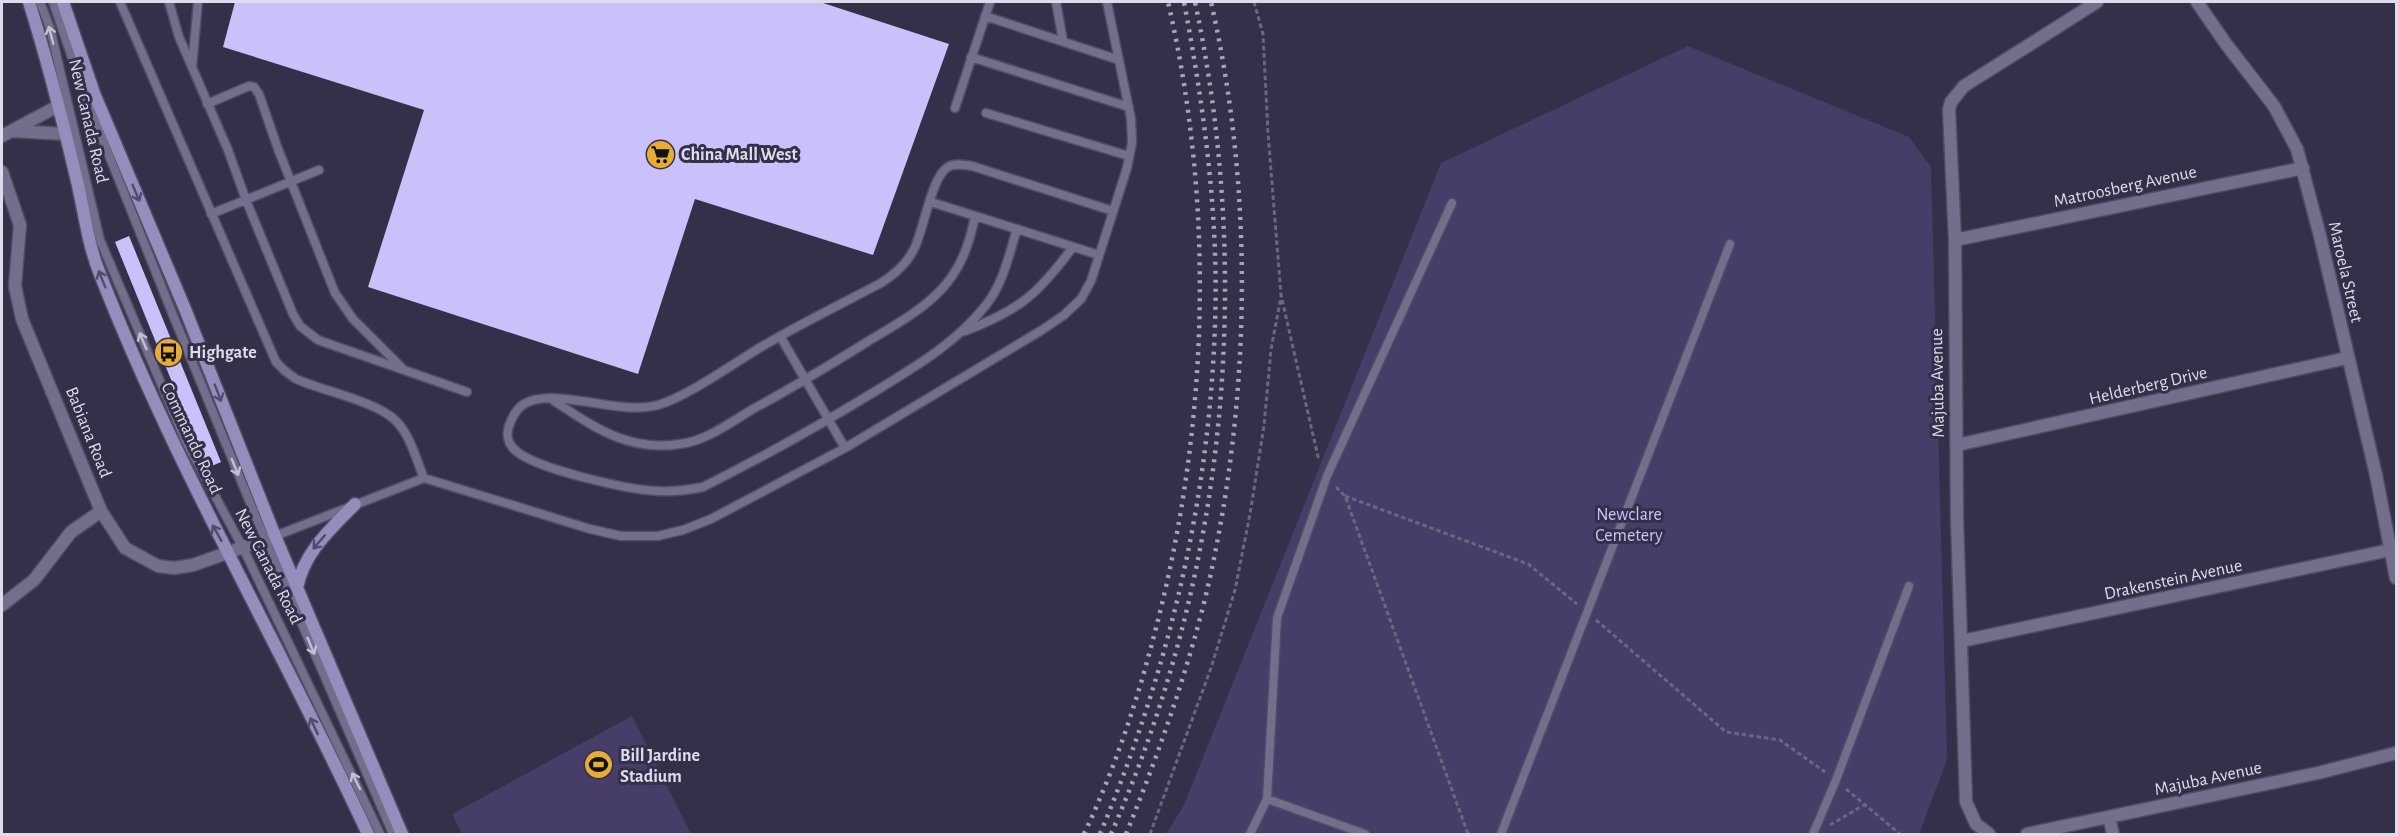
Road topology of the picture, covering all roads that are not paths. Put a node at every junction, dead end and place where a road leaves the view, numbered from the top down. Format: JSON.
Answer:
{"nodes":[{"id":1,"x":29,"y":2,"type":"edge"},
{"id":2,"x":40,"y":2,"type":"edge"},
{"id":3,"x":53,"y":2,"type":"edge"},
{"id":4,"x":63,"y":2,"type":"edge"},
{"id":5,"x":120,"y":2,"type":"edge"},
{"id":6,"x":169,"y":2,"type":"edge"},
{"id":7,"x":198,"y":2,"type":"edge"},
{"id":8,"x":990,"y":2,"type":"edge"},
{"id":9,"x":1056,"y":2,"type":"edge"},
{"id":10,"x":1107,"y":2,"type":"edge"},
{"id":11,"x":2097,"y":2,"type":"edge"},
{"id":12,"x":2197,"y":2,"type":"edge"},
{"id":13,"x":985,"y":16,"type":"junction"},
{"id":14,"x":1063,"y":41,"type":"junction"},
{"id":15,"x":971,"y":57,"type":"junction"},
{"id":16,"x":1119,"y":60,"type":"junction"},
{"id":17,"x":192,"y":69,"type":"junction"},
{"id":18,"x":207,"y":104,"type":"junction"},
{"id":19,"x":58,"y":105,"type":"junction"},
{"id":20,"x":1129,"y":107,"type":"junction"},
{"id":21,"x":955,"y":108,"type":"dead end"},
{"id":22,"x":986,"y":113,"type":"dead end"},
{"id":23,"x":7,"y":134,"type":"edge"},
{"id":24,"x":65,"y":134,"type":"junction"},
{"id":25,"x":1129,"y":156,"type":"junction"},
{"id":26,"x":2303,"y":168,"type":"junction"},
{"id":27,"x":319,"y":170,"type":"dead end"},
{"id":28,"x":2,"y":172,"type":"edge"},
{"id":29,"x":291,"y":181,"type":"junction"},
{"id":30,"x":246,"y":200,"type":"junction"},
{"id":31,"x":930,"y":202,"type":"junction"},
{"id":32,"x":1452,"y":202,"type":"dead end"},
{"id":33,"x":1113,"y":211,"type":"junction"},
{"id":34,"x":211,"y":214,"type":"junction"},
{"id":35,"x":975,"y":216,"type":"junction"},
{"id":36,"x":1017,"y":229,"type":"junction"},
{"id":37,"x":1955,"y":240,"type":"junction"},
{"id":38,"x":1730,"y":244,"type":"dead end"},
{"id":39,"x":1073,"y":247,"type":"junction"},
{"id":40,"x":1099,"y":255,"type":"junction"},
{"id":41,"x":964,"y":331,"type":"junction"},
{"id":42,"x":780,"y":336,"type":"junction"},
{"id":43,"x":2347,"y":358,"type":"junction"},
{"id":44,"x":404,"y":371,"type":"junction"},
{"id":45,"x":806,"y":380,"type":"junction"},
{"id":46,"x":467,"y":393,"type":"dead end"},
{"id":47,"x":550,"y":398,"type":"junction"},
{"id":48,"x":829,"y":420,"type":"junction"},
{"id":49,"x":1957,"y":445,"type":"junction"},
{"id":50,"x":845,"y":448,"type":"junction"},
{"id":51,"x":424,"y":478,"type":"junction"},
{"id":52,"x":355,"y":504,"type":"junction"},
{"id":53,"x":101,"y":511,"type":"junction"},
{"id":54,"x":270,"y":538,"type":"junction"},
{"id":55,"x":243,"y":548,"type":"junction"},
{"id":56,"x":2390,"y":550,"type":"junction"},
{"id":57,"x":228,"y":554,"type":"junction"},
{"id":58,"x":2397,"y":578,"type":"edge"},
{"id":59,"x":1909,"y":586,"type":"dead end"},
{"id":60,"x":297,"y":588,"type":"junction"},
{"id":61,"x":2,"y":605,"type":"edge"},
{"id":62,"x":1962,"y":641,"type":"junction"},
{"id":63,"x":2397,"y":753,"type":"edge"},
{"id":64,"x":1267,"y":799,"type":"junction"},
{"id":65,"x":2109,"y":817,"type":"junction"},
{"id":66,"x":368,"y":834,"type":"edge"},
{"id":67,"x":380,"y":834,"type":"edge"},
{"id":68,"x":393,"y":834,"type":"edge"},
{"id":69,"x":402,"y":834,"type":"edge"},
{"id":70,"x":1250,"y":834,"type":"edge"},
{"id":71,"x":1365,"y":834,"type":"edge"},
{"id":72,"x":1501,"y":834,"type":"edge"},
{"id":73,"x":1813,"y":834,"type":"edge"},
{"id":74,"x":1989,"y":834,"type":"edge"},
{"id":75,"x":2027,"y":834,"type":"edge"},
{"id":76,"x":2113,"y":834,"type":"edge"}],
"edges":[{"from":1,"to":19,"type":"main road","name":"Commando Road"},
{"from":55,"to":2,"type":"lane","name":"New Canada Road","one_way":true},
{"from":3,"to":54,"type":"lane","name":"New Canada Road","one_way":true},
{"from":4,"to":54,"type":"main road","name":"Commando Road","one_way":true},
{"from":5,"to":34,"type":"lane"},
{"from":6,"to":17,"type":"lane"},
{"from":7,"to":17,"type":"lane"},
{"from":8,"to":13,"type":"lane"},
{"from":9,"to":14,"type":"lane"},
{"from":10,"to":16,"type":"lane"},
{"from":11,"to":37,"type":"street","name":"Majuba Avenue"},
{"from":12,"to":26,"type":"street","name":"Maroela Street"},
{"from":13,"to":14,"type":"lane"},
{"from":13,"to":15,"type":"lane"},
{"from":14,"to":16,"type":"lane"},
{"from":15,"to":20,"type":"lane"},
{"from":15,"to":21,"type":"lane"},
{"from":16,"to":20,"type":"lane"},
{"from":17,"to":18,"type":"lane"},
{"from":18,"to":29,"type":"lane"},
{"from":18,"to":30,"type":"lane"},
{"from":19,"to":23,"type":"street"},
{"from":19,"to":24,"type":"main road","name":"Commando Road"},
{"from":20,"to":25,"type":"lane"},
{"from":22,"to":25,"type":"lane"},
{"from":23,"to":24,"type":"street"},
{"from":57,"to":24,"type":"main road","name":"Commando Road","one_way":true},
{"from":25,"to":33,"type":"lane"},
{"from":26,"to":37,"type":"street","name":"Matroosberg Avenue"},
{"from":26,"to":43,"type":"street","name":"Maroela Street"},
{"from":27,"to":29,"type":"lane"},
{"from":28,"to":53,"type":"street","name":"Babiana Road"},
{"from":29,"to":30,"type":"lane"},
{"from":29,"to":44,"type":"lane"},
{"from":30,"to":34,"type":"lane"},
{"from":30,"to":44,"type":"lane"},
{"from":31,"to":33,"type":"lane"},
{"from":31,"to":35,"type":"lane"},
{"from":31,"to":42,"type":"lane"},
{"from":32,"to":64,"type":"lane"},
{"from":33,"to":40,"type":"lane"},
{"from":34,"to":51,"type":"lane"},
{"from":35,"to":36,"type":"lane"},
{"from":35,"to":45,"type":"lane"},
{"from":36,"to":39,"type":"lane"},
{"from":36,"to":41,"type":"lane"},
{"from":37,"to":49,"type":"street","name":"Majuba Avenue"},
{"from":38,"to":72,"type":"lane"},
{"from":39,"to":40,"type":"lane"},
{"from":39,"to":41,"type":"lane"},
{"from":40,"to":50,"type":"lane"},
{"from":41,"to":48,"type":"lane"},
{"from":42,"to":45,"type":"lane"},
{"from":42,"to":47,"type":"lane"},
{"from":43,"to":49,"type":"street","name":"Helderberg Drive"},
{"from":43,"to":56,"type":"street","name":"Maroela Street"},
{"from":44,"to":46,"type":"lane"},
{"from":45,"to":47,"type":"lane"},
{"from":45,"to":48,"type":"lane"},
{"from":47,"to":48,"type":"lane"},
{"from":48,"to":50,"type":"lane"},
{"from":49,"to":62,"type":"street","name":"Majuba Avenue"},
{"from":50,"to":51,"type":"lane"},
{"from":51,"to":52,"type":"lane"},
{"from":52,"to":54,"type":"lane"},
{"from":52,"to":60,"type":"main road","one_way":true},
{"from":53,"to":57,"type":"street","name":"Babiana Road"},
{"from":53,"to":61,"type":"street"},
{"from":54,"to":55,"type":"street","name":"Babiana Road"},
{"from":54,"to":60,"type":"main road","name":"Commando Road"},
{"from":54,"to":68,"type":"lane","name":"New Canada Road","one_way":true},
{"from":55,"to":57,"type":"street","name":"Babiana Road"},
{"from":67,"to":55,"type":"lane","name":"New Canada Road","one_way":true},
{"from":56,"to":58,"type":"street","name":"Maroela Street"},
{"from":56,"to":62,"type":"street","name":"Drakenstein Avenue"},
{"from":66,"to":57,"type":"main road","name":"Commando Road","one_way":true},
{"from":59,"to":73,"type":"lane"},
{"from":60,"to":69,"type":"main road","name":"Commando Road"},
{"from":62,"to":74,"type":"street","name":"Majuba Avenue"},
{"from":63,"to":65,"type":"street","name":"Majuba Avenue"},
{"from":64,"to":70,"type":"lane"},
{"from":64,"to":71,"type":"lane"},
{"from":65,"to":75,"type":"street","name":"Majuba Avenue"},
{"from":65,"to":76,"type":"street"}]}
